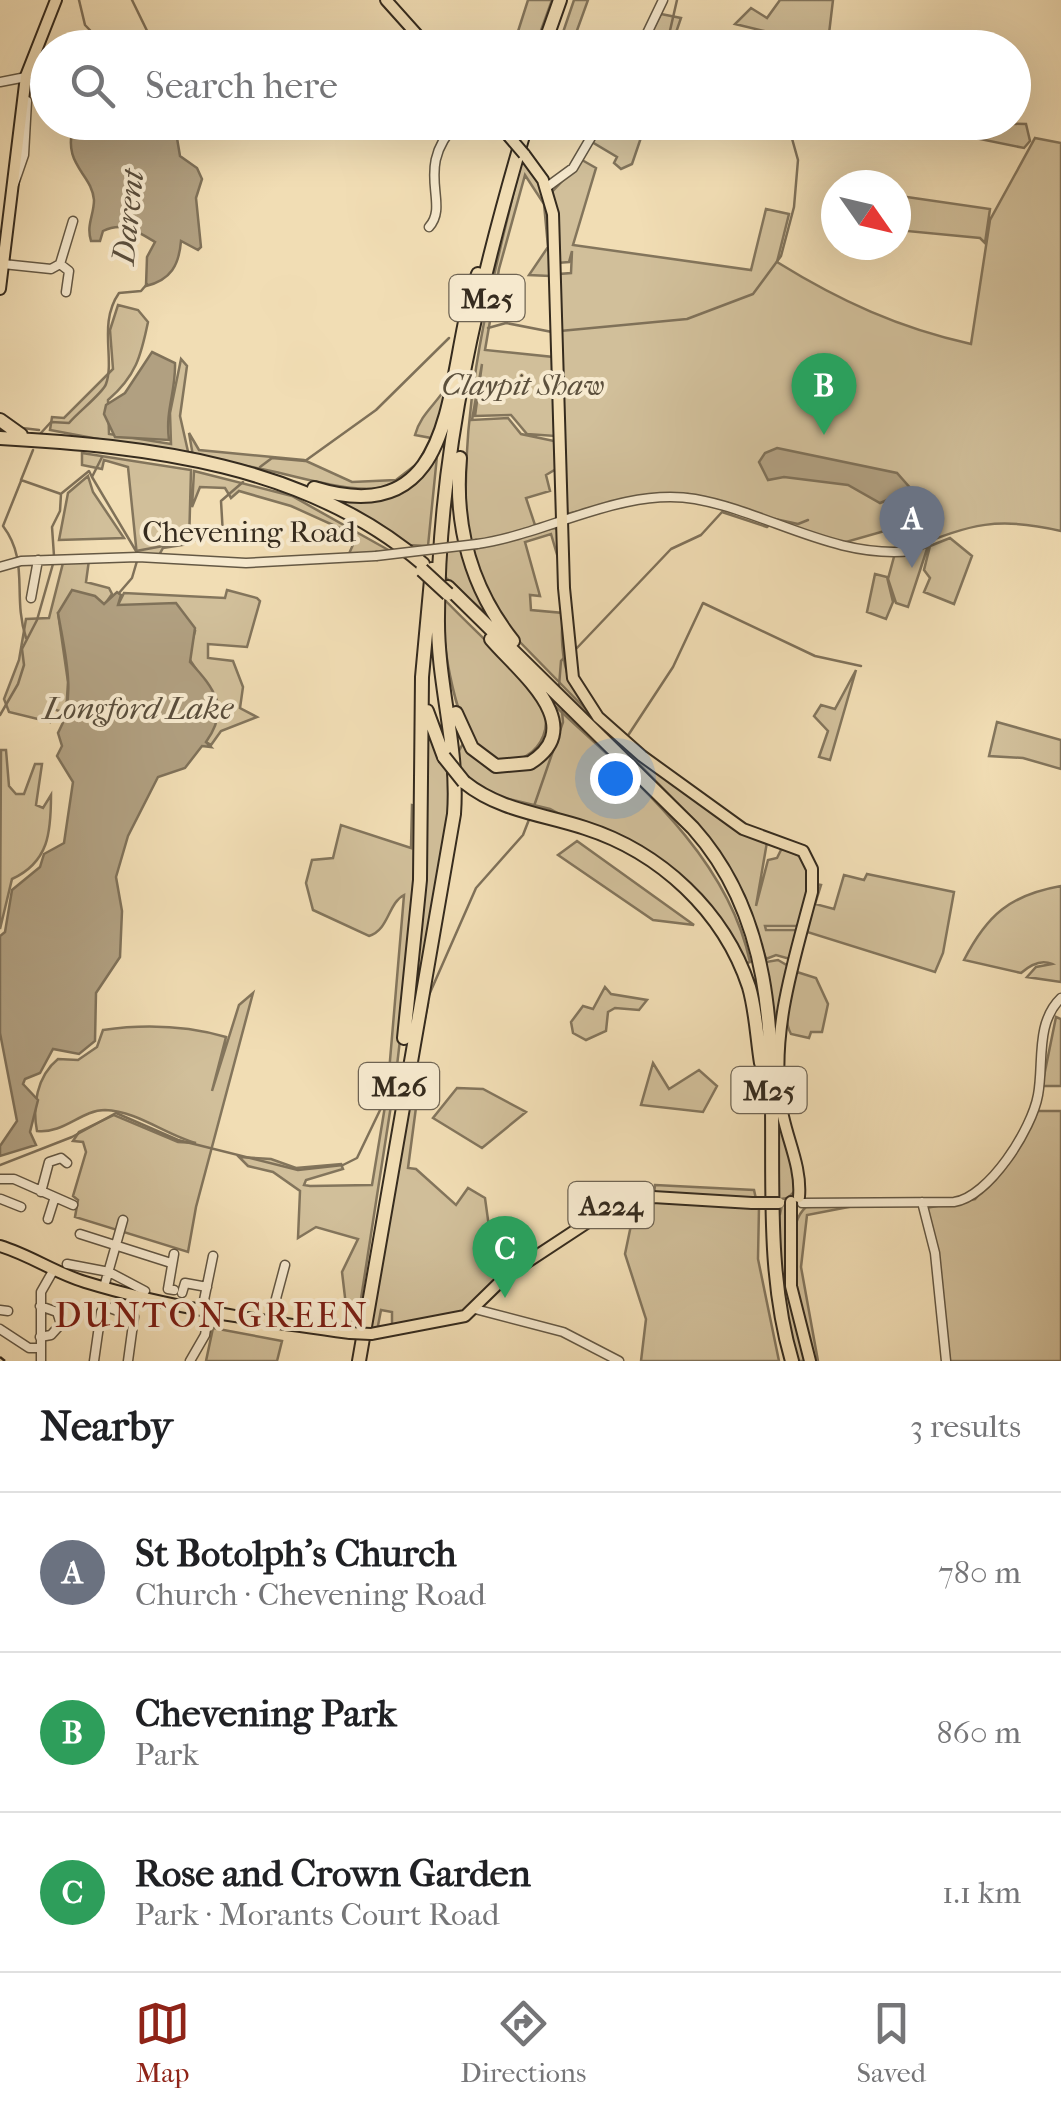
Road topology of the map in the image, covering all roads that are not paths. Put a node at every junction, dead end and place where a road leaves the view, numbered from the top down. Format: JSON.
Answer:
{"nodes":[{"id":1,"x":56,"y":0,"type":"edge"},
{"id":2,"x":386,"y":0,"type":"edge"},
{"id":3,"x":560,"y":0,"type":"edge"},
{"id":4,"x":568,"y":0,"type":"edge"},
{"id":5,"x":663,"y":0,"type":"edge"},
{"id":6,"x":44,"y":30,"type":"edge"},
{"id":7,"x":412,"y":30,"type":"edge"},
{"id":8,"x":549,"y":30,"type":"edge"},
{"id":9,"x":557,"y":30,"type":"edge"},
{"id":10,"x":649,"y":30,"type":"edge"},
{"id":11,"x":30,"y":66,"type":"edge"},
{"id":12,"x":26,"y":76,"type":"junction"},
{"id":13,"x":0,"y":82,"type":"edge"},
{"id":14,"x":445,"y":140,"type":"edge"},
{"id":15,"x":510,"y":140,"type":"edge"},
{"id":16,"x":513,"y":140,"type":"edge"},
{"id":17,"x":523,"y":140,"type":"edge"},
{"id":18,"x":589,"y":140,"type":"edge"},
{"id":19,"x":520,"y":155,"type":"junction"},
{"id":20,"x":547,"y":187,"type":"junction"},
{"id":21,"x":73,"y":221,"type":"dead end"},
{"id":22,"x":429,"y":227,"type":"dead end"},
{"id":23,"x":60,"y":264,"type":"junction"},
{"id":24,"x":2,"y":266,"type":"edge"},
{"id":25,"x":478,"y":274,"type":"junction"},
{"id":26,"x":0,"y":286,"type":"edge"},
{"id":27,"x":66,"y":292,"type":"dead end"},
{"id":28,"x":0,"y":420,"type":"edge"},
{"id":29,"x":48,"y":441,"type":"junction"},
{"id":30,"x":3,"y":442,"type":"edge"},
{"id":31,"x":220,"y":466,"type":"junction"},
{"id":32,"x":563,"y":522,"type":"junction"},
{"id":33,"x":911,"y":550,"type":"dead end"},
{"id":34,"x":38,"y":560,"type":"junction"},
{"id":35,"x":18,"y":561,"type":"junction"},
{"id":36,"x":427,"y":563,"type":"junction"},
{"id":37,"x":0,"y":567,"type":"edge"},
{"id":38,"x":12,"y":577,"type":"dead end"},
{"id":39,"x":448,"y":590,"type":"junction"},
{"id":40,"x":31,"y":598,"type":"dead end"},
{"id":41,"x":483,"y":630,"type":"junction"},
{"id":42,"x":439,"y":650,"type":"junction"},
{"id":43,"x":638,"y":773,"type":"junction"},
{"id":44,"x":1061,"y":998,"type":"edge"},
{"id":45,"x":760,"y":1062,"type":"junction"},
{"id":46,"x":68,"y":1159,"type":"dead end"},
{"id":47,"x":0,"y":1178,"type":"edge"},
{"id":48,"x":25,"y":1185,"type":"junction"},
{"id":49,"x":41,"y":1192,"type":"junction"},
{"id":50,"x":1,"y":1199,"type":"edge"},
{"id":51,"x":54,"y":1200,"type":"junction"},
{"id":52,"x":922,"y":1202,"type":"junction"},
{"id":53,"x":74,"y":1205,"type":"dead end"},
{"id":54,"x":794,"y":1205,"type":"junction"},
{"id":55,"x":48,"y":1219,"type":"dead end"},
{"id":56,"x":123,"y":1220,"type":"dead end"},
{"id":57,"x":80,"y":1234,"type":"dead end"},
{"id":58,"x":118,"y":1245,"type":"junction"},
{"id":59,"x":0,"y":1246,"type":"edge"},
{"id":60,"x":213,"y":1256,"type":"dead end"},
{"id":61,"x":66,"y":1264,"type":"dead end"},
{"id":62,"x":284,"y":1265,"type":"dead end"},
{"id":63,"x":53,"y":1272,"type":"junction"},
{"id":64,"x":108,"y":1272,"type":"junction"},
{"id":65,"x":104,"y":1287,"type":"junction"},
{"id":66,"x":207,"y":1287,"type":"junction"},
{"id":67,"x":143,"y":1289,"type":"dead end"},
{"id":68,"x":123,"y":1292,"type":"junction"},
{"id":69,"x":40,"y":1306,"type":"junction"},
{"id":70,"x":316,"y":1306,"type":"dead end"},
{"id":71,"x":475,"y":1309,"type":"junction"},
{"id":72,"x":119,"y":1310,"type":"junction"},
{"id":73,"x":206,"y":1310,"type":"junction"},
{"id":74,"x":270,"y":1320,"type":"junction"},
{"id":75,"x":314,"y":1328,"type":"junction"},
{"id":76,"x":0,"y":1329,"type":"edge"},
{"id":77,"x":40,"y":1337,"type":"junction"},
{"id":78,"x":184,"y":1342,"type":"dead end"},
{"id":79,"x":590,"y":1346,"type":"junction"},
{"id":80,"x":40,"y":1348,"type":"junction"},
{"id":81,"x":195,"y":1349,"type":"junction"},
{"id":82,"x":40,"y":1361,"type":"edge"},
{"id":83,"x":94,"y":1361,"type":"edge"},
{"id":84,"x":128,"y":1361,"type":"edge"},
{"id":85,"x":190,"y":1361,"type":"edge"},
{"id":86,"x":356,"y":1361,"type":"edge"},
{"id":87,"x":598,"y":1361,"type":"edge"},
{"id":88,"x":618,"y":1361,"type":"edge"},
{"id":89,"x":783,"y":1361,"type":"edge"},
{"id":90,"x":792,"y":1361,"type":"edge"},
{"id":91,"x":810,"y":1361,"type":"edge"},
{"id":92,"x":946,"y":1361,"type":"edge"}],
"edges":[{"from":1,"to":6,"type":"main road"},
{"from":2,"to":7,"type":"main road"},
{"from":3,"to":8,"type":"highway"},
{"from":4,"to":9,"type":"highway"},
{"from":5,"to":10,"type":"street"},
{"from":11,"to":12,"type":"main road"},
{"from":12,"to":13,"type":"street"},
{"from":12,"to":24,"type":"main road"},
{"from":14,"to":22,"type":"street"},
{"from":15,"to":19,"type":"main road","bridge":true},
{"from":16,"to":25,"type":"highway","number":"M25"},
{"from":17,"to":19,"type":"highway","number":"M25"},
{"from":18,"to":20,"type":"street"},
{"from":19,"to":20,"type":"main road"},
{"from":19,"to":42,"type":"highway","number":"M25"},
{"from":19,"to":43,"type":"highway","number":"M25"},
{"from":20,"to":32,"type":"main road"},
{"from":21,"to":23,"type":"street"},
{"from":23,"to":24,"type":"street"},
{"from":23,"to":27,"type":"street"},
{"from":24,"to":26,"type":"main road"},
{"from":25,"to":31,"type":"highway","number":"M25"},
{"from":25,"to":36,"type":"highway","number":"M25"},
{"from":28,"to":29,"type":"highway","number":"M25"},
{"from":29,"to":30,"type":"highway","number":"M25"},
{"from":29,"to":31,"type":"highway","number":"M25"},
{"from":30,"to":36,"type":"highway","number":"M25"},
{"from":31,"to":36,"type":"highway","number":"M25"},
{"from":32,"to":33,"type":"street","name":"Chevening Road"},
{"from":32,"to":34,"type":"street","name":"Chevening Road","bridge":true},
{"from":32,"to":54,"type":"main road"},
{"from":34,"to":35,"type":"street","name":"Chevening Road"},
{"from":34,"to":40,"type":"street"},
{"from":35,"to":37,"type":"street","name":"Chevening Road"},
{"from":35,"to":38,"type":"street"},
{"from":36,"to":39,"type":"highway","number":"M25","bridge":true},
{"from":36,"to":45,"type":"highway","number":"M25","bridge":true},
{"from":36,"to":86,"type":"highway","number":"M26"},
{"from":39,"to":41,"type":"highway","number":"M25"},
{"from":39,"to":43,"type":"highway","number":"M25"},
{"from":41,"to":42,"type":"highway","number":"M25"},
{"from":41,"to":45,"type":"highway","number":"M25"},
{"from":42,"to":86,"type":"highway","number":"M26"},
{"from":43,"to":90,"type":"highway","number":"M25"},
{"from":44,"to":52,"type":"street"},
{"from":45,"to":89,"type":"highway","number":"M25"},
{"from":46,"to":49,"type":"street"},
{"from":47,"to":48,"type":"street"},
{"from":48,"to":49,"type":"street"},
{"from":48,"to":50,"type":"street"},
{"from":49,"to":51,"type":"street"},
{"from":51,"to":53,"type":"street"},
{"from":51,"to":55,"type":"street"},
{"from":52,"to":54,"type":"street"},
{"from":52,"to":92,"type":"street"},
{"from":54,"to":71,"type":"main road","number":"A224","bridge":true},
{"from":54,"to":91,"type":"main road"},
{"from":56,"to":58,"type":"street"},
{"from":57,"to":58,"type":"street"},
{"from":58,"to":64,"type":"street"},
{"from":58,"to":66,"type":"street"},
{"from":59,"to":63,"type":"main road","number":"A224"},
{"from":60,"to":66,"type":"street"},
{"from":61,"to":64,"type":"street"},
{"from":62,"to":74,"type":"street"},
{"from":63,"to":65,"type":"main road","number":"A224"},
{"from":63,"to":69,"type":"street"},
{"from":64,"to":65,"type":"street"},
{"from":64,"to":67,"type":"street"},
{"from":65,"to":68,"type":"main road","number":"A224"},
{"from":66,"to":73,"type":"street"},
{"from":68,"to":72,"type":"street"},
{"from":68,"to":73,"type":"main road","number":"A224"},
{"from":69,"to":77,"type":"street"},
{"from":69,"to":77,"type":"street"},
{"from":70,"to":75,"type":"street"},
{"from":71,"to":75,"type":"main road","number":"A224","bridge":true},
{"from":71,"to":79,"type":"street"},
{"from":72,"to":83,"type":"street"},
{"from":72,"to":84,"type":"street"},
{"from":73,"to":74,"type":"main road","number":"A224"},
{"from":73,"to":81,"type":"street"},
{"from":74,"to":75,"type":"main road","number":"A224"},
{"from":76,"to":80,"type":"street"},
{"from":77,"to":80,"type":"street"},
{"from":78,"to":81,"type":"street"},
{"from":79,"to":87,"type":"street"},
{"from":79,"to":88,"type":"street"},
{"from":80,"to":82,"type":"street"},
{"from":81,"to":85,"type":"street"}]}
